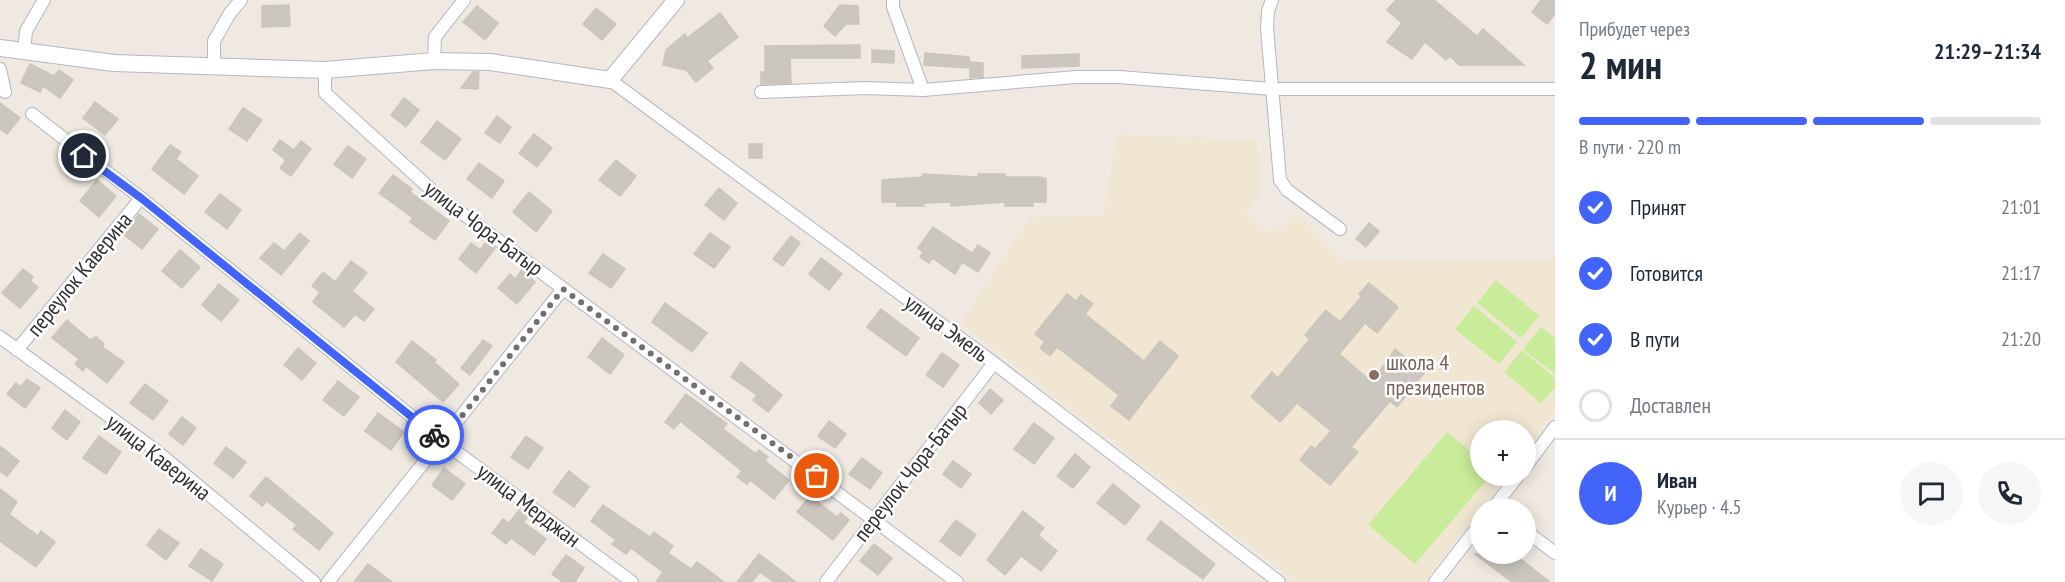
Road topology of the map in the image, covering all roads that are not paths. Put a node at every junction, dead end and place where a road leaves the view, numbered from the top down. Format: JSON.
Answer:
{"nodes":[{"id":1,"x":44,"y":0,"type":"edge"},
{"id":2,"x":241,"y":0,"type":"edge"},
{"id":3,"x":464,"y":0,"type":"edge"},
{"id":4,"x":676,"y":0,"type":"edge"},
{"id":5,"x":893,"y":0,"type":"edge"},
{"id":6,"x":1272,"y":0,"type":"edge"},
{"id":7,"x":1,"y":48,"type":"edge"},
{"id":8,"x":24,"y":51,"type":"junction"},
{"id":9,"x":434,"y":61,"type":"junction"},
{"id":10,"x":0,"y":67,"type":"edge"},
{"id":11,"x":214,"y":67,"type":"junction"},
{"id":12,"x":325,"y":70,"type":"junction"},
{"id":13,"x":610,"y":80,"type":"junction"},
{"id":14,"x":1272,"y":89,"type":"junction"},
{"id":15,"x":1555,"y":89,"type":"edge"},
{"id":16,"x":923,"y":90,"type":"junction"},
{"id":17,"x":5,"y":92,"type":"dead end"},
{"id":18,"x":761,"y":92,"type":"dead end"},
{"id":19,"x":32,"y":114,"type":"dead end"},
{"id":20,"x":141,"y":198,"type":"junction"},
{"id":21,"x":1340,"y":229,"type":"dead end"},
{"id":22,"x":563,"y":289,"type":"junction"},
{"id":23,"x":0,"y":337,"type":"edge"},
{"id":24,"x":17,"y":350,"type":"junction"},
{"id":25,"x":994,"y":363,"type":"junction"},
{"id":26,"x":1555,"y":427,"type":"edge"},
{"id":27,"x":442,"y":441,"type":"junction"},
{"id":28,"x":1536,"y":453,"type":"edge"},
{"id":29,"x":874,"y":518,"type":"junction"},
{"id":30,"x":1470,"y":537,"type":"edge"},
{"id":31,"x":1536,"y":539,"type":"edge"},
{"id":32,"x":1555,"y":553,"type":"edge"},
{"id":33,"x":314,"y":582,"type":"edge"},
{"id":34,"x":328,"y":582,"type":"edge"},
{"id":35,"x":632,"y":582,"type":"edge"},
{"id":36,"x":826,"y":582,"type":"edge"},
{"id":37,"x":957,"y":582,"type":"edge"},
{"id":38,"x":1279,"y":582,"type":"edge"},
{"id":39,"x":1435,"y":582,"type":"edge"}],
"edges":[{"from":1,"to":8,"type":"street"},
{"from":2,"to":11,"type":"street"},
{"from":3,"to":9,"type":"street"},
{"from":4,"to":13,"type":"street"},
{"from":5,"to":16,"type":"street"},
{"from":6,"to":14,"type":"street"},
{"from":7,"to":8,"type":"street"},
{"from":7,"to":10,"type":"street"},
{"from":8,"to":11,"type":"street"},
{"from":9,"to":12,"type":"street"},
{"from":9,"to":13,"type":"street"},
{"from":10,"to":17,"type":"street"},
{"from":11,"to":12,"type":"street"},
{"from":12,"to":22,"type":"street","name":"улица Чора-Батыр"},
{"from":13,"to":25,"type":"street","name":"улица Эмель"},
{"from":14,"to":15,"type":"street"},
{"from":14,"to":16,"type":"street"},
{"from":14,"to":21,"type":"street"},
{"from":16,"to":18,"type":"street"},
{"from":19,"to":20,"type":"street","name":"улица Мерджан"},
{"from":20,"to":24,"type":"street","name":"переулок Каверина"},
{"from":20,"to":27,"type":"street","name":"улица Мерджан"},
{"from":22,"to":27,"type":"street"},
{"from":22,"to":29,"type":"street","name":"улица Чора-Батыр"},
{"from":23,"to":24,"type":"street","name":"улица Каверина"},
{"from":24,"to":33,"type":"street","name":"улица Каверина"},
{"from":25,"to":29,"type":"street","name":"переулок Чора-Батыр"},
{"from":25,"to":38,"type":"street","name":"улица Эмель"},
{"from":26,"to":28,"type":"street"},
{"from":27,"to":34,"type":"street"},
{"from":27,"to":35,"type":"street","name":"улица Мерджан"},
{"from":29,"to":36,"type":"street","name":"переулок Чора-Батыр"},
{"from":29,"to":37,"type":"street","name":"улица Чора-Батыр"},
{"from":30,"to":39,"type":"street"},
{"from":31,"to":32,"type":"street"}]}
